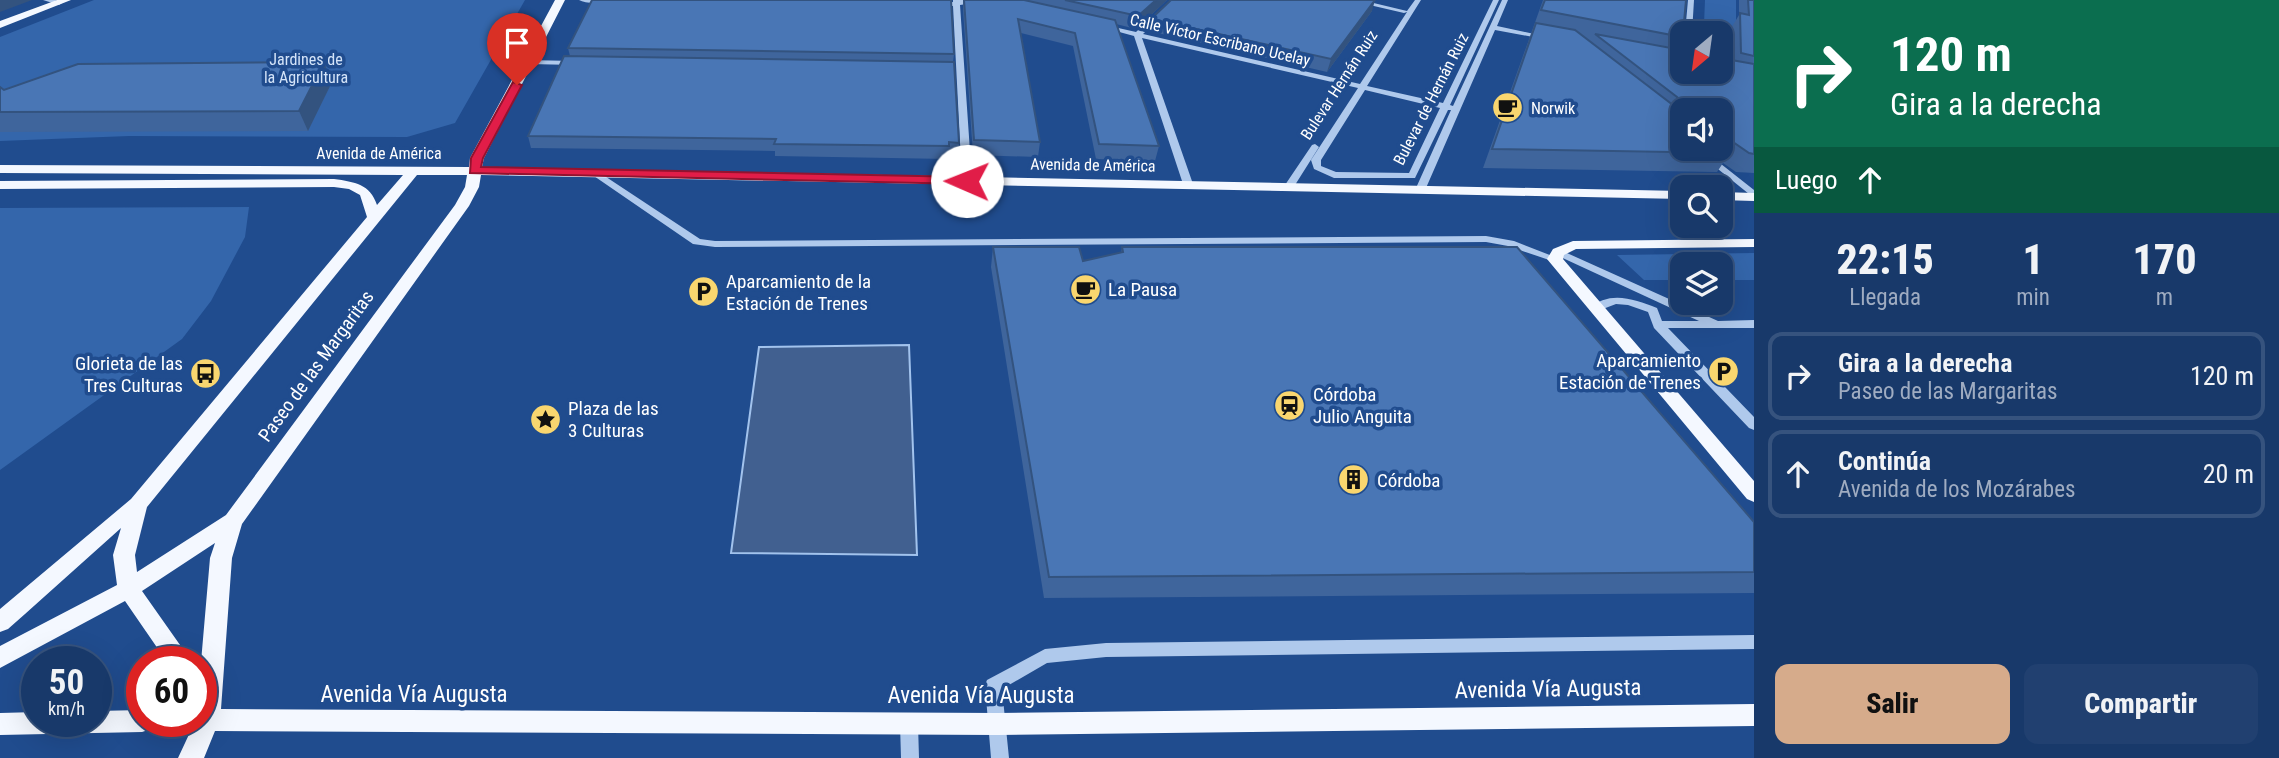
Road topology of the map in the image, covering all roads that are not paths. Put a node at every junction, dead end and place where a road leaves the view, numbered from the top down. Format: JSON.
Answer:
{"nodes":[{"id":1,"x":46,"y":0,"type":"edge"},
{"id":2,"x":560,"y":0,"type":"edge"},
{"id":3,"x":582,"y":0,"type":"edge"},
{"id":4,"x":1175,"y":0,"type":"edge"},
{"id":5,"x":1351,"y":0,"type":"edge"},
{"id":6,"x":1410,"y":0,"type":"edge"},
{"id":7,"x":1418,"y":0,"type":"edge"},
{"id":8,"x":1496,"y":0,"type":"edge"},
{"id":9,"x":1505,"y":0,"type":"edge"},
{"id":10,"x":1691,"y":0,"type":"edge"},
{"id":11,"x":62,"y":1,"type":"edge"},
{"id":12,"x":614,"y":1,"type":"edge"},
{"id":13,"x":990,"y":2,"type":"edge"},
{"id":14,"x":956,"y":3,"type":"edge"},
{"id":15,"x":921,"y":5,"type":"edge"},
{"id":16,"x":1404,"y":10,"type":"junction"},
{"id":17,"x":1690,"y":21,"type":"edge"},
{"id":18,"x":0,"y":25,"type":"edge"},
{"id":19,"x":1099,"y":26,"type":"edge"},
{"id":20,"x":1493,"y":27,"type":"junction"},
{"id":21,"x":1137,"y":35,"type":"junction"},
{"id":22,"x":1555,"y":40,"type":"edge"},
{"id":23,"x":529,"y":62,"type":"junction"},
{"id":24,"x":586,"y":63,"type":"edge"},
{"id":25,"x":1358,"y":86,"type":"junction"},
{"id":26,"x":1445,"y":107,"type":"junction"},
{"id":27,"x":1456,"y":109,"type":"junction"},
{"id":28,"x":1712,"y":161,"type":"edge"},
{"id":29,"x":0,"y":169,"type":"edge"},
{"id":30,"x":413,"y":170,"type":"junction"},
{"id":31,"x":474,"y":171,"type":"junction"},
{"id":32,"x":594,"y":172,"type":"junction"},
{"id":33,"x":967,"y":181,"type":"junction"},
{"id":34,"x":0,"y":184,"type":"edge"},
{"id":35,"x":1188,"y":184,"type":"junction"},
{"id":36,"x":1290,"y":185,"type":"junction"},
{"id":37,"x":1421,"y":188,"type":"junction"},
{"id":38,"x":1670,"y":195,"type":"edge"},
{"id":39,"x":1733,"y":196,"type":"edge"},
{"id":40,"x":1754,"y":196,"type":"edge"},
{"id":41,"x":375,"y":219,"type":"junction"},
{"id":42,"x":1754,"y":243,"type":"edge"},
{"id":43,"x":1556,"y":256,"type":"junction"},
{"id":44,"x":1595,"y":309,"type":"junction"},
{"id":45,"x":1715,"y":324,"type":"junction"},
{"id":46,"x":1754,"y":324,"type":"edge"},
{"id":47,"x":1658,"y":325,"type":"junction"},
{"id":48,"x":1754,"y":425,"type":"edge"},
{"id":49,"x":1754,"y":494,"type":"edge"},
{"id":50,"x":138,"y":504,"type":"junction"},
{"id":51,"x":233,"y":521,"type":"junction"},
{"id":52,"x":128,"y":589,"type":"junction"},
{"id":53,"x":0,"y":622,"type":"edge"},
{"id":54,"x":1754,"y":642,"type":"edge"},
{"id":55,"x":169,"y":646,"type":"edge"},
{"id":56,"x":211,"y":646,"type":"edge"},
{"id":57,"x":0,"y":658,"type":"edge"},
{"id":58,"x":217,"y":713,"type":"edge"},
{"id":59,"x":1754,"y":715,"type":"edge"},
{"id":60,"x":126,"y":721,"type":"edge"},
{"id":61,"x":0,"y":724,"type":"edge"},
{"id":62,"x":909,"y":724,"type":"junction"},
{"id":63,"x":997,"y":724,"type":"junction"},
{"id":64,"x":197,"y":737,"type":"edge"},
{"id":65,"x":191,"y":758,"type":"edge"},
{"id":66,"x":910,"y":758,"type":"edge"},
{"id":67,"x":1000,"y":758,"type":"edge"}],
"edges":[{"from":1,"to":11,"type":"street"},
{"from":2,"to":23,"type":"main road","name":"Paseo de las Margaritas"},
{"from":3,"to":12,"type":"street"},
{"from":4,"to":21,"type":"street"},
{"from":5,"to":16,"type":"street"},
{"from":6,"to":16,"type":"street","name":"Bulevar Hernán Ruiz"},
{"from":7,"to":25,"type":"street","name":"Bulevar de Hernán Ruiz"},
{"from":8,"to":26,"type":"street","name":"Bulevar de Hernán Ruiz"},
{"from":9,"to":20,"type":"street"},
{"from":10,"to":17,"type":"street"},
{"from":11,"to":18,"type":"main road"},
{"from":13,"to":14,"type":"street"},
{"from":14,"to":15,"type":"street"},
{"from":14,"to":33,"type":"street"},
{"from":16,"to":25,"type":"street","name":"Bulevar Hernán Ruiz"},
{"from":19,"to":21,"type":"street","name":"Calle Víctor Escribano Ucelay"},
{"from":20,"to":22,"type":"street"},
{"from":20,"to":27,"type":"street"},
{"from":21,"to":25,"type":"street","name":"Calle Víctor Escribano Ucelay"},
{"from":21,"to":35,"type":"street"},
{"from":23,"to":24,"type":"street"},
{"from":23,"to":31,"type":"main road","name":"Paseo de las Margaritas"},
{"from":25,"to":26,"type":"street","name":"Calle Víctor Escribano Ucelay"},
{"from":25,"to":26,"type":"street","name":"Bulevar de Hernán Ruiz"},
{"from":25,"to":36,"type":"street","name":"Bulevar Hernán Ruiz"},
{"from":26,"to":27,"type":"street","name":"Calle Víctor Escribano Ucelay"},
{"from":27,"to":37,"type":"street"},
{"from":28,"to":40,"type":"street"},
{"from":29,"to":30,"type":"main road","name":"Avenida de América"},
{"from":30,"to":31,"type":"main road","name":"Avenida de América"},
{"from":30,"to":41,"type":"main road"},
{"from":31,"to":32,"type":"main road","name":"Avenida de América"},
{"from":31,"to":51,"type":"main road","name":"Paseo de las Margaritas"},
{"from":32,"to":33,"type":"main road","name":"Avenida de América"},
{"from":32,"to":43,"type":"street"},
{"from":33,"to":35,"type":"main road","name":"Avenida de América"},
{"from":34,"to":41,"type":"main road","name":"Avenida de América"},
{"from":35,"to":36,"type":"main road","name":"Avenida de América"},
{"from":36,"to":37,"type":"main road","name":"Avenida de América"},
{"from":37,"to":38,"type":"main road","name":"Avenida de América"},
{"from":39,"to":40,"type":"main road"},
{"from":41,"to":50,"type":"main road"},
{"from":42,"to":43,"type":"main road"},
{"from":43,"to":44,"type":"main road"},
{"from":43,"to":45,"type":"street"},
{"from":44,"to":47,"type":"street"},
{"from":44,"to":49,"type":"main road"},
{"from":45,"to":46,"type":"street"},
{"from":45,"to":47,"type":"street"},
{"from":47,"to":48,"type":"street"},
{"from":50,"to":52,"type":"main road"},
{"from":50,"to":53,"type":"main road"},
{"from":51,"to":52,"type":"main road","name":"Paseo de las Margaritas"},
{"from":51,"to":56,"type":"main road"},
{"from":52,"to":55,"type":"main road"},
{"from":52,"to":57,"type":"main road","name":"Paseo de las Margaritas"},
{"from":54,"to":63,"type":"street"},
{"from":58,"to":62,"type":"main road","name":"Avenida Vía Augusta"},
{"from":59,"to":63,"type":"main road","name":"Avenida Vía Augusta"},
{"from":60,"to":61,"type":"main road"},
{"from":62,"to":63,"type":"main road","name":"Avenida Vía Augusta"},
{"from":62,"to":66,"type":"street"},
{"from":63,"to":67,"type":"street"},
{"from":64,"to":65,"type":"main road"}]}
